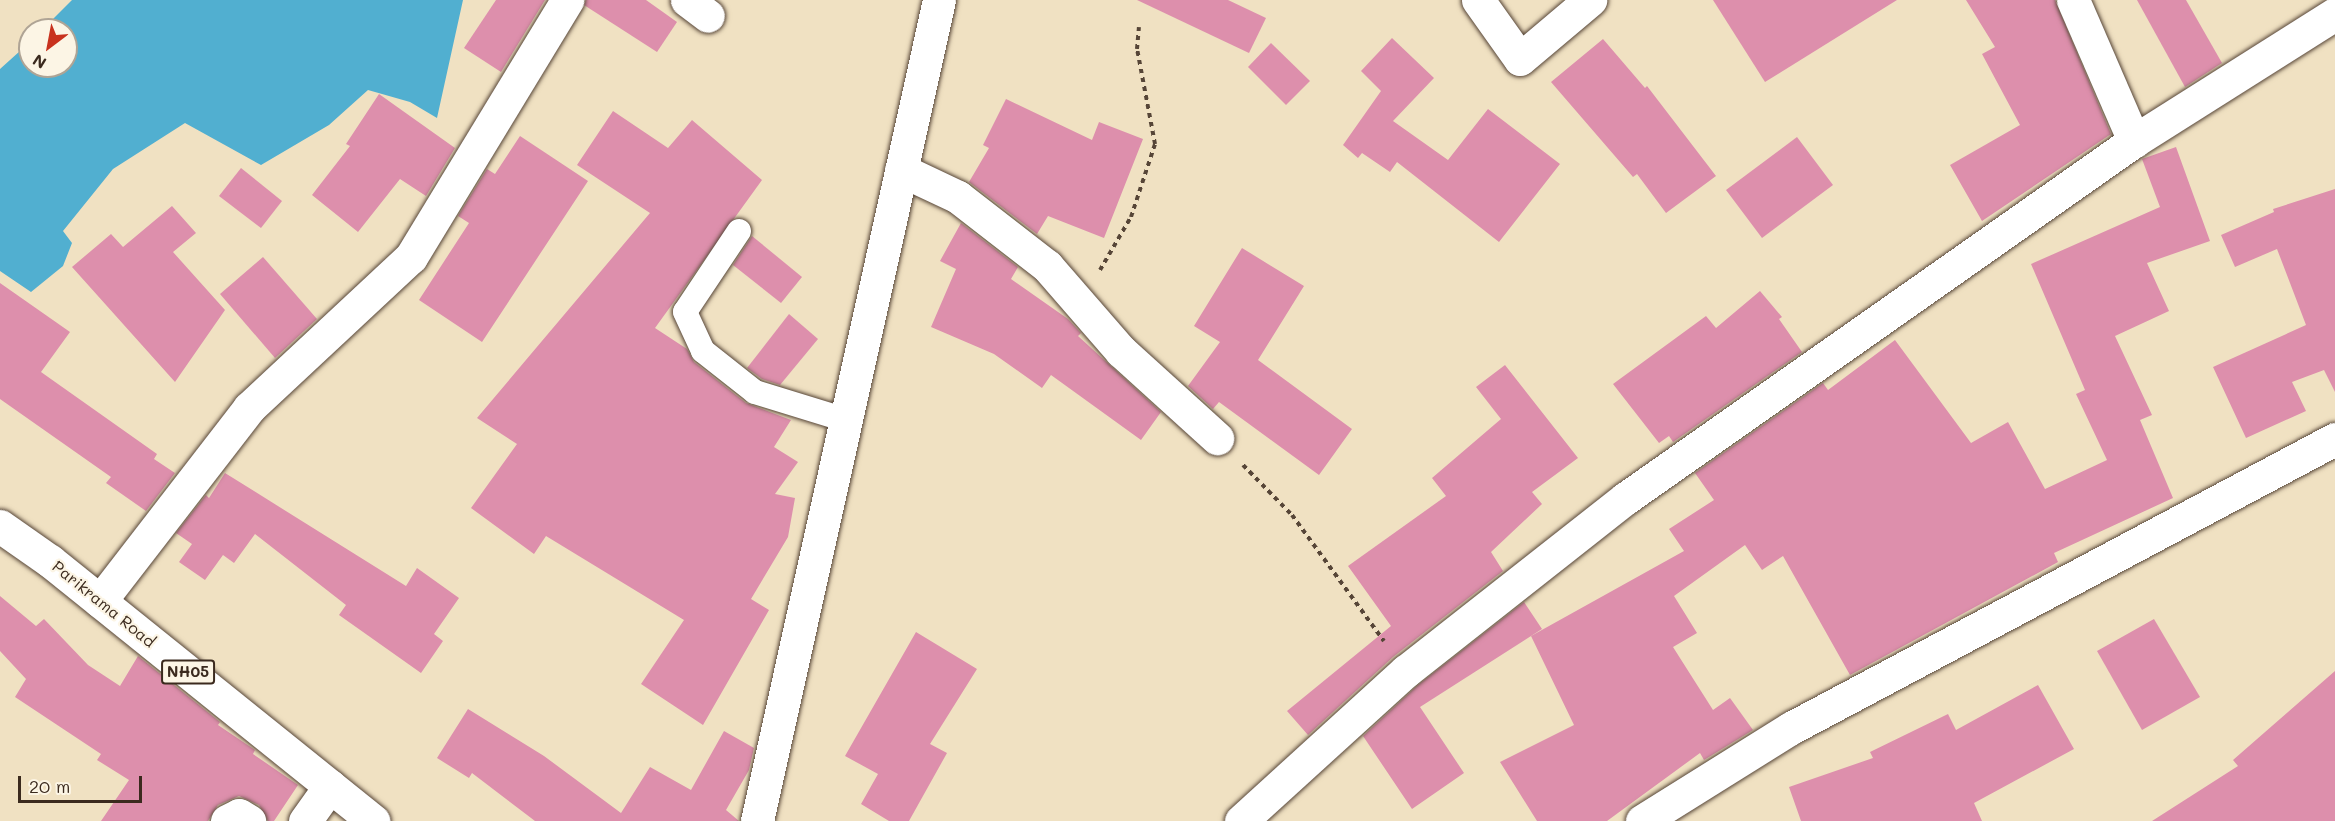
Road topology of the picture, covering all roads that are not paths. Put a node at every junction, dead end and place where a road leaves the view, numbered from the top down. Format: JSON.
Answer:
{"nodes":[{"id":1,"x":567,"y":0,"type":"edge"},
{"id":2,"x":939,"y":0,"type":"edge"},
{"id":3,"x":1478,"y":0,"type":"edge"},
{"id":4,"x":1590,"y":0,"type":"edge"},
{"id":5,"x":2073,"y":0,"type":"edge"},
{"id":6,"x":2335,"y":14,"type":"edge"},
{"id":7,"x":2134,"y":141,"type":"junction"},
{"id":8,"x":901,"y":170,"type":"junction"},
{"id":9,"x":739,"y":231,"type":"dead end"},
{"id":10,"x":846,"y":420,"type":"junction"},
{"id":11,"x":1217,"y":438,"type":"road end"},
{"id":12,"x":2335,"y":439,"type":"edge"},
{"id":13,"x":0,"y":526,"type":"edge"},
{"id":14,"x":100,"y":601,"type":"junction"},
{"id":15,"x":330,"y":786,"type":"junction"},
{"id":16,"x":227,"y":821,"type":"edge"},
{"id":17,"x":249,"y":821,"type":"edge"},
{"id":18,"x":305,"y":821,"type":"edge"},
{"id":19,"x":373,"y":821,"type":"edge"},
{"id":20,"x":757,"y":821,"type":"edge"},
{"id":21,"x":1241,"y":821,"type":"edge"},
{"id":22,"x":1642,"y":821,"type":"edge"}],
"edges":[{"from":1,"to":14,"type":"street"},
{"from":2,"to":8,"type":"street"},
{"from":3,"to":4,"type":"street"},
{"from":5,"to":7,"type":"street"},
{"from":6,"to":7,"type":"street"},
{"from":7,"to":21,"type":"street"},
{"from":8,"to":10,"type":"street"},
{"from":8,"to":11,"type":"street"},
{"from":9,"to":10,"type":"lane"},
{"from":10,"to":20,"type":"street"},
{"from":12,"to":22,"type":"street"},
{"from":13,"to":14,"type":"street","name":"Parikrama Road","number":"NH05"},
{"from":14,"to":15,"type":"street","name":"Parikrama Road","number":"NH05"},
{"from":15,"to":18,"type":"street"},
{"from":15,"to":19,"type":"street","name":"Parikrama Road","number":"NH05"},
{"from":16,"to":17,"type":"street"}]}
